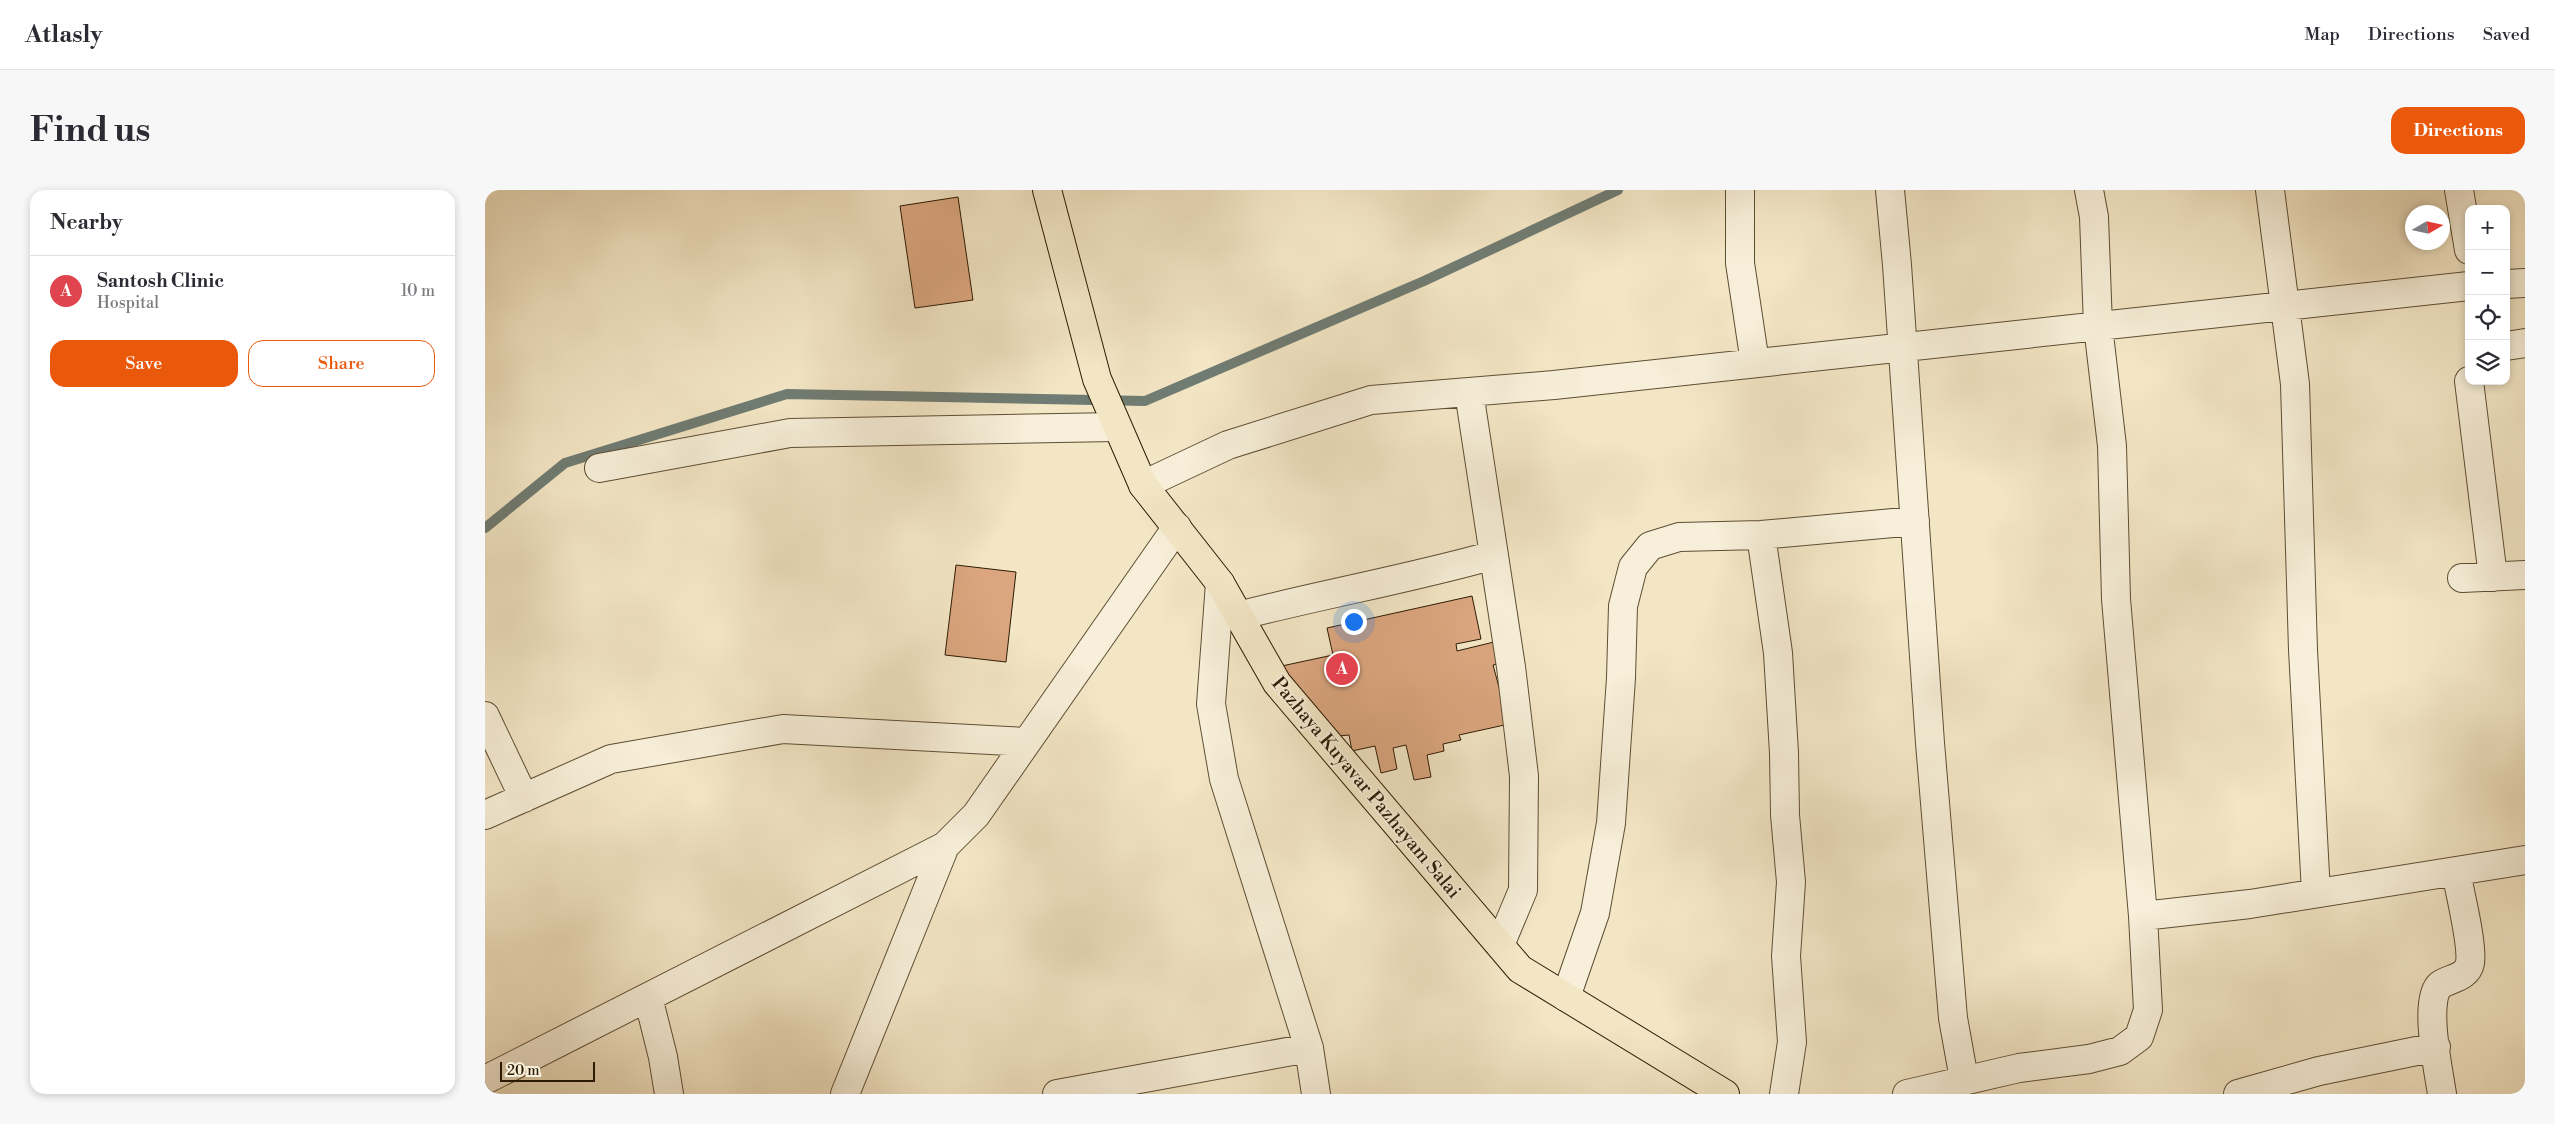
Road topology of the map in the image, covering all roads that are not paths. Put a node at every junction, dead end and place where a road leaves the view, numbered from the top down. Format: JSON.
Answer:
{"nodes":[{"id":1,"x":1047,"y":190,"type":"edge"},
{"id":2,"x":1740,"y":190,"type":"edge"},
{"id":3,"x":1890,"y":190,"type":"edge"},
{"id":4,"x":2089,"y":190,"type":"edge"},
{"id":5,"x":2270,"y":190,"type":"edge"},
{"id":6,"x":2459,"y":190,"type":"edge"},
{"id":7,"x":2465,"y":226,"type":"edge"},
{"id":8,"x":2525,"y":283,"type":"edge"},
{"id":9,"x":2510,"y":284,"type":"edge"},
{"id":10,"x":2465,"y":286,"type":"edge"},
{"id":11,"x":2287,"y":307,"type":"junction"},
{"id":12,"x":2098,"y":326,"type":"junction"},
{"id":13,"x":2525,"y":343,"type":"edge"},
{"id":14,"x":2510,"y":345,"type":"edge"},
{"id":15,"x":1903,"y":348,"type":"junction"},
{"id":16,"x":1755,"y":364,"type":"junction"},
{"id":17,"x":2469,"y":385,"type":"edge"},
{"id":18,"x":1469,"y":392,"type":"junction"},
{"id":19,"x":1116,"y":427,"type":"junction"},
{"id":20,"x":599,"y":468,"type":"dead end"},
{"id":21,"x":1143,"y":485,"type":"junction"},
{"id":22,"x":1915,"y":521,"type":"junction"},
{"id":23,"x":1177,"y":527,"type":"junction"},
{"id":24,"x":1761,"y":534,"type":"junction"},
{"id":25,"x":1494,"y":555,"type":"junction"},
{"id":26,"x":2525,"y":575,"type":"edge"},
{"id":27,"x":2493,"y":577,"type":"junction"},
{"id":28,"x":2462,"y":578,"type":"dead end"},
{"id":29,"x":1219,"y":583,"type":"junction"},
{"id":30,"x":1239,"y":616,"type":"junction"},
{"id":31,"x":485,"y":716,"type":"edge"},
{"id":32,"x":1025,"y":742,"type":"junction"},
{"id":33,"x":524,"y":798,"type":"junction"},
{"id":34,"x":485,"y":815,"type":"edge"},
{"id":35,"x":945,"y":846,"type":"junction"},
{"id":36,"x":2525,"y":860,"type":"edge"},
{"id":37,"x":2456,"y":872,"type":"junction"},
{"id":38,"x":2316,"y":893,"type":"junction"},
{"id":39,"x":2143,"y":916,"type":"junction"},
{"id":40,"x":1500,"y":945,"type":"junction"},
{"id":41,"x":648,"y":997,"type":"junction"},
{"id":42,"x":1566,"y":997,"type":"junction"},
{"id":43,"x":2435,"y":1047,"type":"junction"},
{"id":44,"x":1309,"y":1048,"type":"junction"},
{"id":45,"x":1964,"y":1079,"type":"junction"},
{"id":46,"x":494,"y":1083,"type":"edge"},
{"id":47,"x":669,"y":1094,"type":"edge"},
{"id":48,"x":845,"y":1094,"type":"edge"},
{"id":49,"x":1057,"y":1094,"type":"edge"},
{"id":50,"x":1316,"y":1094,"type":"edge"},
{"id":51,"x":1725,"y":1094,"type":"edge"},
{"id":52,"x":1785,"y":1094,"type":"edge"},
{"id":53,"x":1907,"y":1094,"type":"edge"},
{"id":54,"x":2238,"y":1094,"type":"edge"},
{"id":55,"x":2442,"y":1094,"type":"edge"}],
"edges":[{"from":1,"to":19,"type":"main road","name":"Pazhaya Kuyavar Pazhayam Salai"},
{"from":2,"to":16,"type":"street"},
{"from":3,"to":15,"type":"street"},
{"from":4,"to":12,"type":"street"},
{"from":5,"to":11,"type":"street"},
{"from":6,"to":7,"type":"street"},
{"from":8,"to":9,"type":"street"},
{"from":10,"to":11,"type":"street"},
{"from":11,"to":12,"type":"street"},
{"from":11,"to":38,"type":"street"},
{"from":12,"to":15,"type":"street"},
{"from":12,"to":39,"type":"street"},
{"from":13,"to":14,"type":"street"},
{"from":15,"to":16,"type":"street"},
{"from":15,"to":22,"type":"street"},
{"from":16,"to":18,"type":"street"},
{"from":17,"to":27,"type":"street"},
{"from":18,"to":21,"type":"street"},
{"from":18,"to":25,"type":"street"},
{"from":19,"to":20,"type":"street"},
{"from":19,"to":21,"type":"main road","name":"Pazhaya Kuyavar Pazhayam Salai"},
{"from":21,"to":23,"type":"main road","name":"Pazhaya Kuyavar Pazhayam Salai"},
{"from":22,"to":24,"type":"street"},
{"from":22,"to":45,"type":"street"},
{"from":23,"to":29,"type":"main road","name":"Pazhaya Kuyavar Pazhayam Salai"},
{"from":23,"to":32,"type":"street"},
{"from":24,"to":42,"type":"street"},
{"from":24,"to":52,"type":"street"},
{"from":25,"to":30,"type":"street"},
{"from":25,"to":40,"type":"street"},
{"from":26,"to":27,"type":"street"},
{"from":27,"to":28,"type":"street"},
{"from":29,"to":30,"type":"main road","name":"Pazhaya Kuyavar Pazhayam Salai"},
{"from":29,"to":44,"type":"street"},
{"from":30,"to":40,"type":"main road","name":"Pazhaya Kuyavar Pazhayam Salai"},
{"from":31,"to":33,"type":"street"},
{"from":32,"to":33,"type":"street"},
{"from":32,"to":35,"type":"street"},
{"from":33,"to":34,"type":"street"},
{"from":35,"to":41,"type":"street"},
{"from":35,"to":48,"type":"street"},
{"from":36,"to":37,"type":"street"},
{"from":37,"to":38,"type":"street"},
{"from":37,"to":43,"type":"street"},
{"from":38,"to":39,"type":"street"},
{"from":39,"to":45,"type":"street"},
{"from":40,"to":42,"type":"main road","name":"Pazhaya Kuyavar Pazhayam Salai"},
{"from":41,"to":46,"type":"street"},
{"from":41,"to":47,"type":"street"},
{"from":42,"to":51,"type":"main road","name":"Pazhaya Kuyavar Pazhayam Salai"},
{"from":43,"to":54,"type":"street"},
{"from":43,"to":55,"type":"street"},
{"from":44,"to":49,"type":"street"},
{"from":44,"to":50,"type":"street"},
{"from":45,"to":53,"type":"street"}]}
